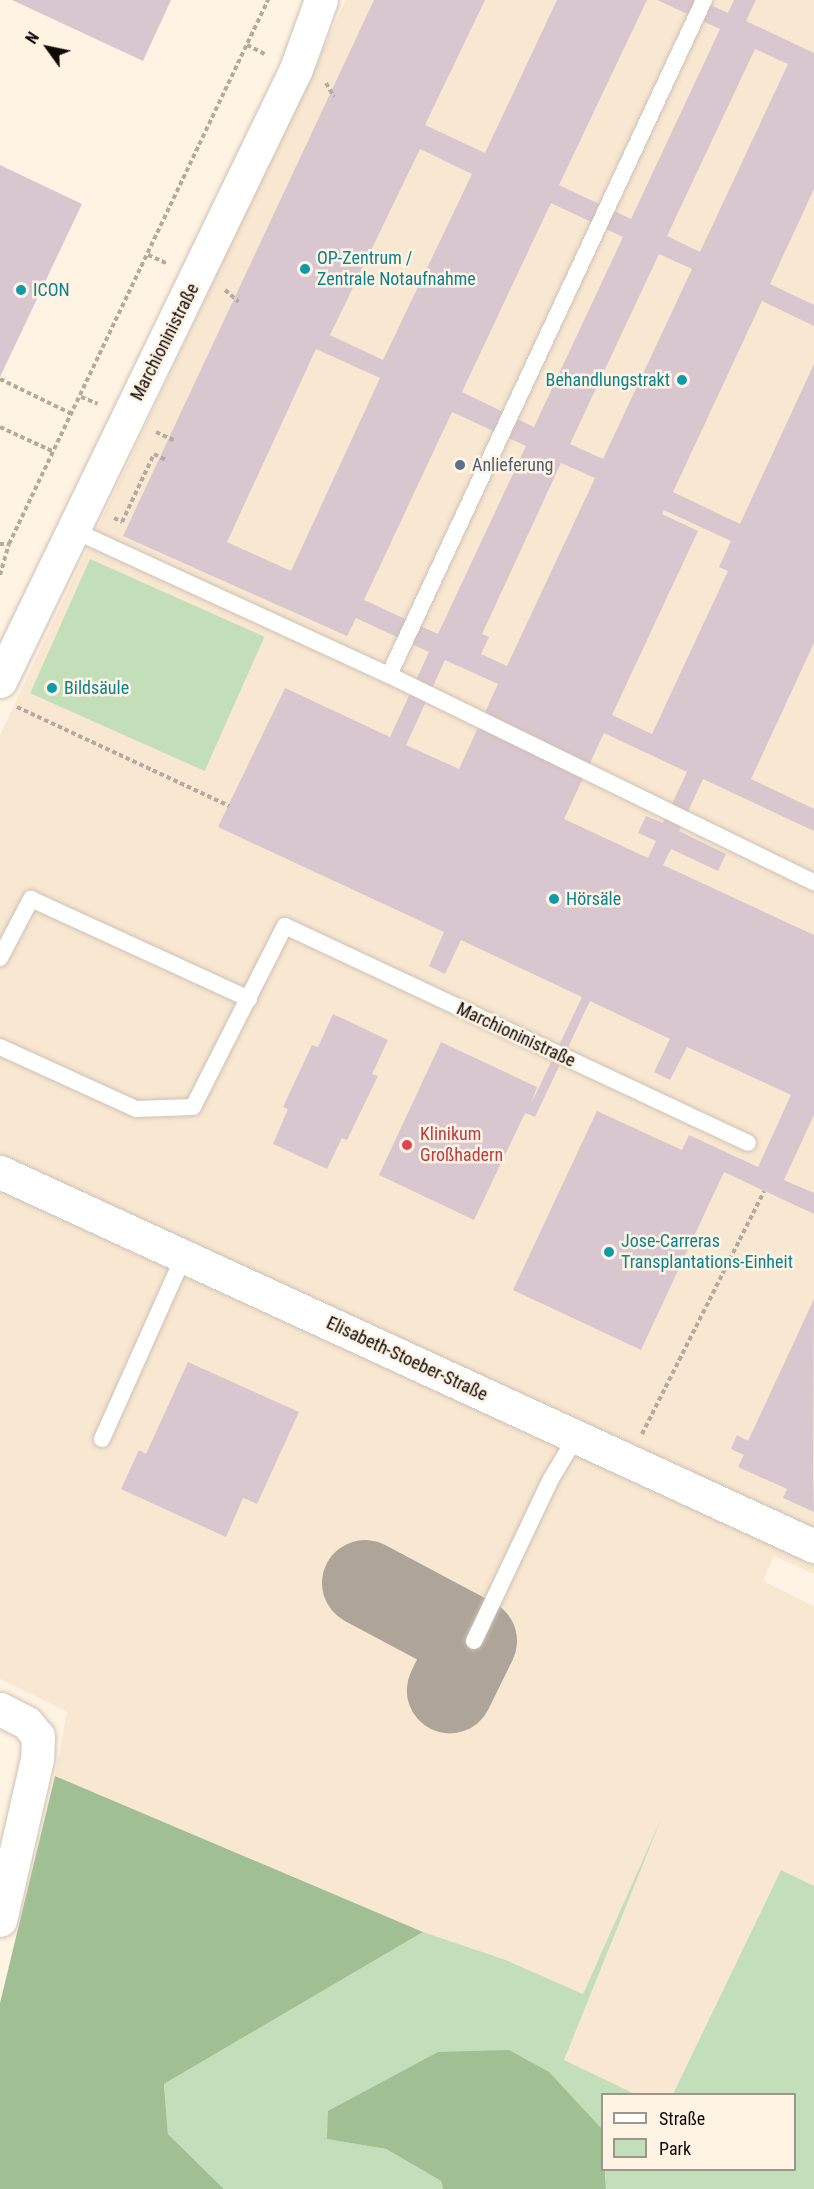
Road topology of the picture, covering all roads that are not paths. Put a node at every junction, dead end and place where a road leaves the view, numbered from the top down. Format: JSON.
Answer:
{"nodes":[{"id":1,"x":321,"y":0,"type":"edge"},
{"id":2,"x":704,"y":0,"type":"edge"},
{"id":3,"x":72,"y":529,"type":"junction"},
{"id":4,"x":389,"y":675,"type":"junction"},
{"id":5,"x":5,"y":692,"type":"edge"},
{"id":6,"x":814,"y":882,"type":"edge"},
{"id":7,"x":0,"y":958,"type":"edge"},
{"id":8,"x":249,"y":999,"type":"junction"},
{"id":9,"x":0,"y":1047,"type":"edge"},
{"id":10,"x":748,"y":1143,"type":"dead end"},
{"id":11,"x":0,"y":1172,"type":"edge"},
{"id":12,"x":184,"y":1256,"type":"junction"},
{"id":13,"x":576,"y":1437,"type":"junction"},
{"id":14,"x":102,"y":1439,"type":"dead end"},
{"id":15,"x":814,"y":1546,"type":"edge"},
{"id":16,"x":474,"y":1641,"type":"dead end"},
{"id":17,"x":0,"y":1709,"type":"edge"},
{"id":18,"x":0,"y":1920,"type":"edge"}],
"edges":[{"from":1,"to":3,"type":"street","name":"Marchioninistraße"},
{"from":2,"to":4,"type":"lane"},
{"from":3,"to":4,"type":"lane"},
{"from":3,"to":5,"type":"street","name":"Marchioninistraße"},
{"from":4,"to":6,"type":"lane"},
{"from":7,"to":8,"type":"lane"},
{"from":8,"to":9,"type":"lane"},
{"from":8,"to":10,"type":"lane","name":"Marchioninistraße"},
{"from":11,"to":12,"type":"street","name":"Elisabeth-Stoeber-Straße"},
{"from":12,"to":13,"type":"street","name":"Elisabeth-Stoeber-Straße"},
{"from":12,"to":14,"type":"lane"},
{"from":13,"to":15,"type":"street","name":"Elisabeth-Stoeber-Straße"},
{"from":13,"to":16,"type":"lane"},
{"from":17,"to":18,"type":"street"}]}
